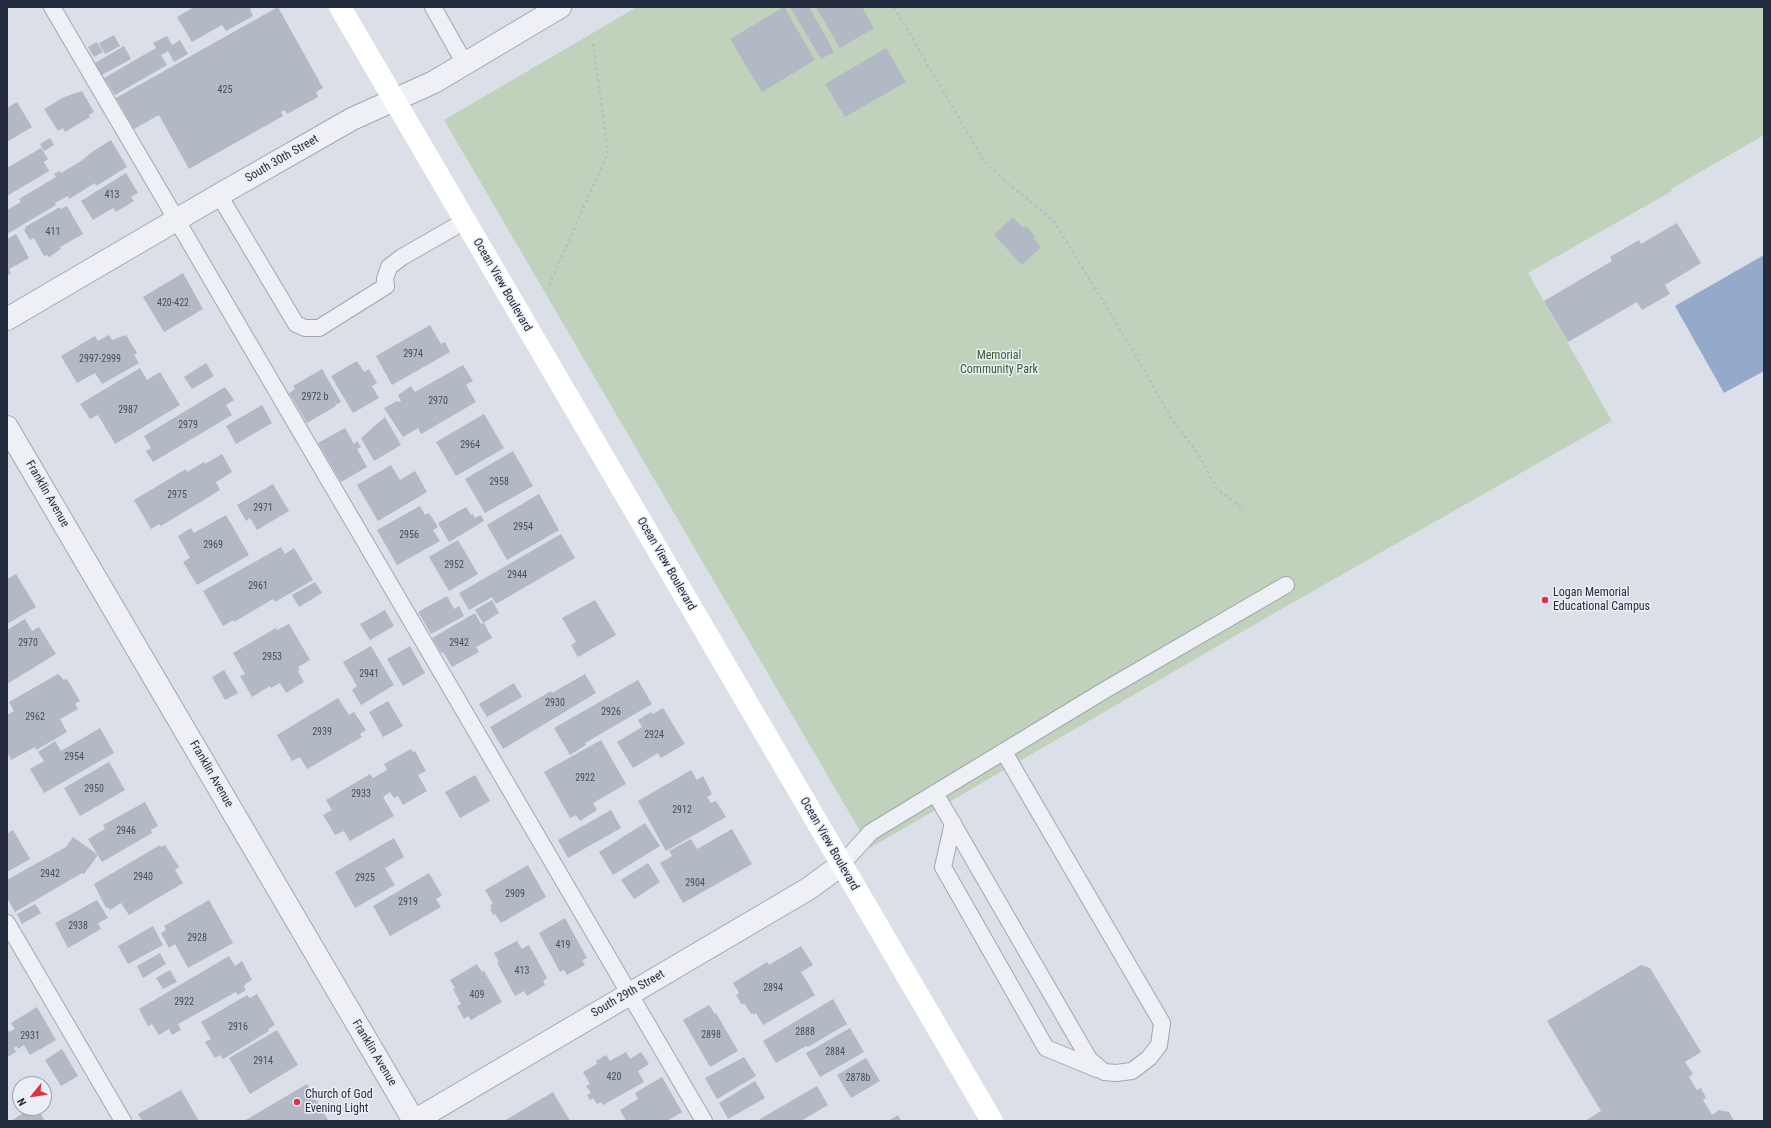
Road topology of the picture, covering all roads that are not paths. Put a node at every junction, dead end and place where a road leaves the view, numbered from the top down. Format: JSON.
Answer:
{"nodes":[{"id":1,"x":52,"y":7,"type":"edge"},
{"id":2,"x":340,"y":7,"type":"edge"},
{"id":3,"x":432,"y":7,"type":"edge"},
{"id":4,"x":559,"y":7,"type":"edge"},
{"id":5,"x":465,"y":64,"type":"junction"},
{"id":6,"x":394,"y":99,"type":"junction"},
{"id":7,"x":219,"y":195,"type":"junction"},
{"id":8,"x":176,"y":220,"type":"junction"},
{"id":9,"x":465,"y":222,"type":"junction"},
{"id":10,"x":7,"y":319,"type":"edge"},
{"id":11,"x":7,"y":427,"type":"edge"},
{"id":12,"x":1286,"y":584,"type":"dead end"},
{"id":13,"x":1004,"y":752,"type":"junction"},
{"id":14,"x":935,"y":793,"type":"junction"},
{"id":15,"x":952,"y":823,"type":"junction"},
{"id":16,"x":842,"y":865,"type":"junction"},
{"id":17,"x":7,"y":923,"type":"edge"},
{"id":18,"x":629,"y":993,"type":"junction"},
{"id":19,"x":1104,"y":1072,"type":"junction"},
{"id":20,"x":123,"y":1121,"type":"edge"},
{"id":21,"x":414,"y":1121,"type":"edge"},
{"id":22,"x":704,"y":1121,"type":"edge"},
{"id":23,"x":992,"y":1121,"type":"edge"}],
"edges":[{"from":1,"to":8,"type":"lane"},
{"from":2,"to":6,"type":"main road","name":"Ocean View Boulevard"},
{"from":3,"to":5,"type":"lane"},
{"from":4,"to":5,"type":"street","name":"South 30th Street"},
{"from":5,"to":6,"type":"street","name":"South 30th Street"},
{"from":6,"to":7,"type":"street","name":"South 30th Street"},
{"from":6,"to":9,"type":"main road","name":"Ocean View Boulevard"},
{"from":7,"to":8,"type":"street","name":"South 30th Street"},
{"from":7,"to":9,"type":"lane"},
{"from":8,"to":10,"type":"street","name":"South 30th Street"},
{"from":8,"to":18,"type":"lane"},
{"from":9,"to":16,"type":"main road","name":"Ocean View Boulevard"},
{"from":11,"to":21,"type":"street","name":"Franklin Avenue"},
{"from":12,"to":13,"type":"lane"},
{"from":13,"to":14,"type":"lane"},
{"from":13,"to":19,"type":"lane"},
{"from":14,"to":15,"type":"lane"},
{"from":14,"to":16,"type":"lane"},
{"from":15,"to":19,"type":"lane"},
{"from":15,"to":19,"type":"lane"},
{"from":16,"to":18,"type":"street","name":"South 29th Street"},
{"from":16,"to":23,"type":"main road","name":"Ocean View Boulevard"},
{"from":17,"to":20,"type":"lane"},
{"from":18,"to":21,"type":"street","name":"South 29th Street"},
{"from":18,"to":22,"type":"lane"}]}
